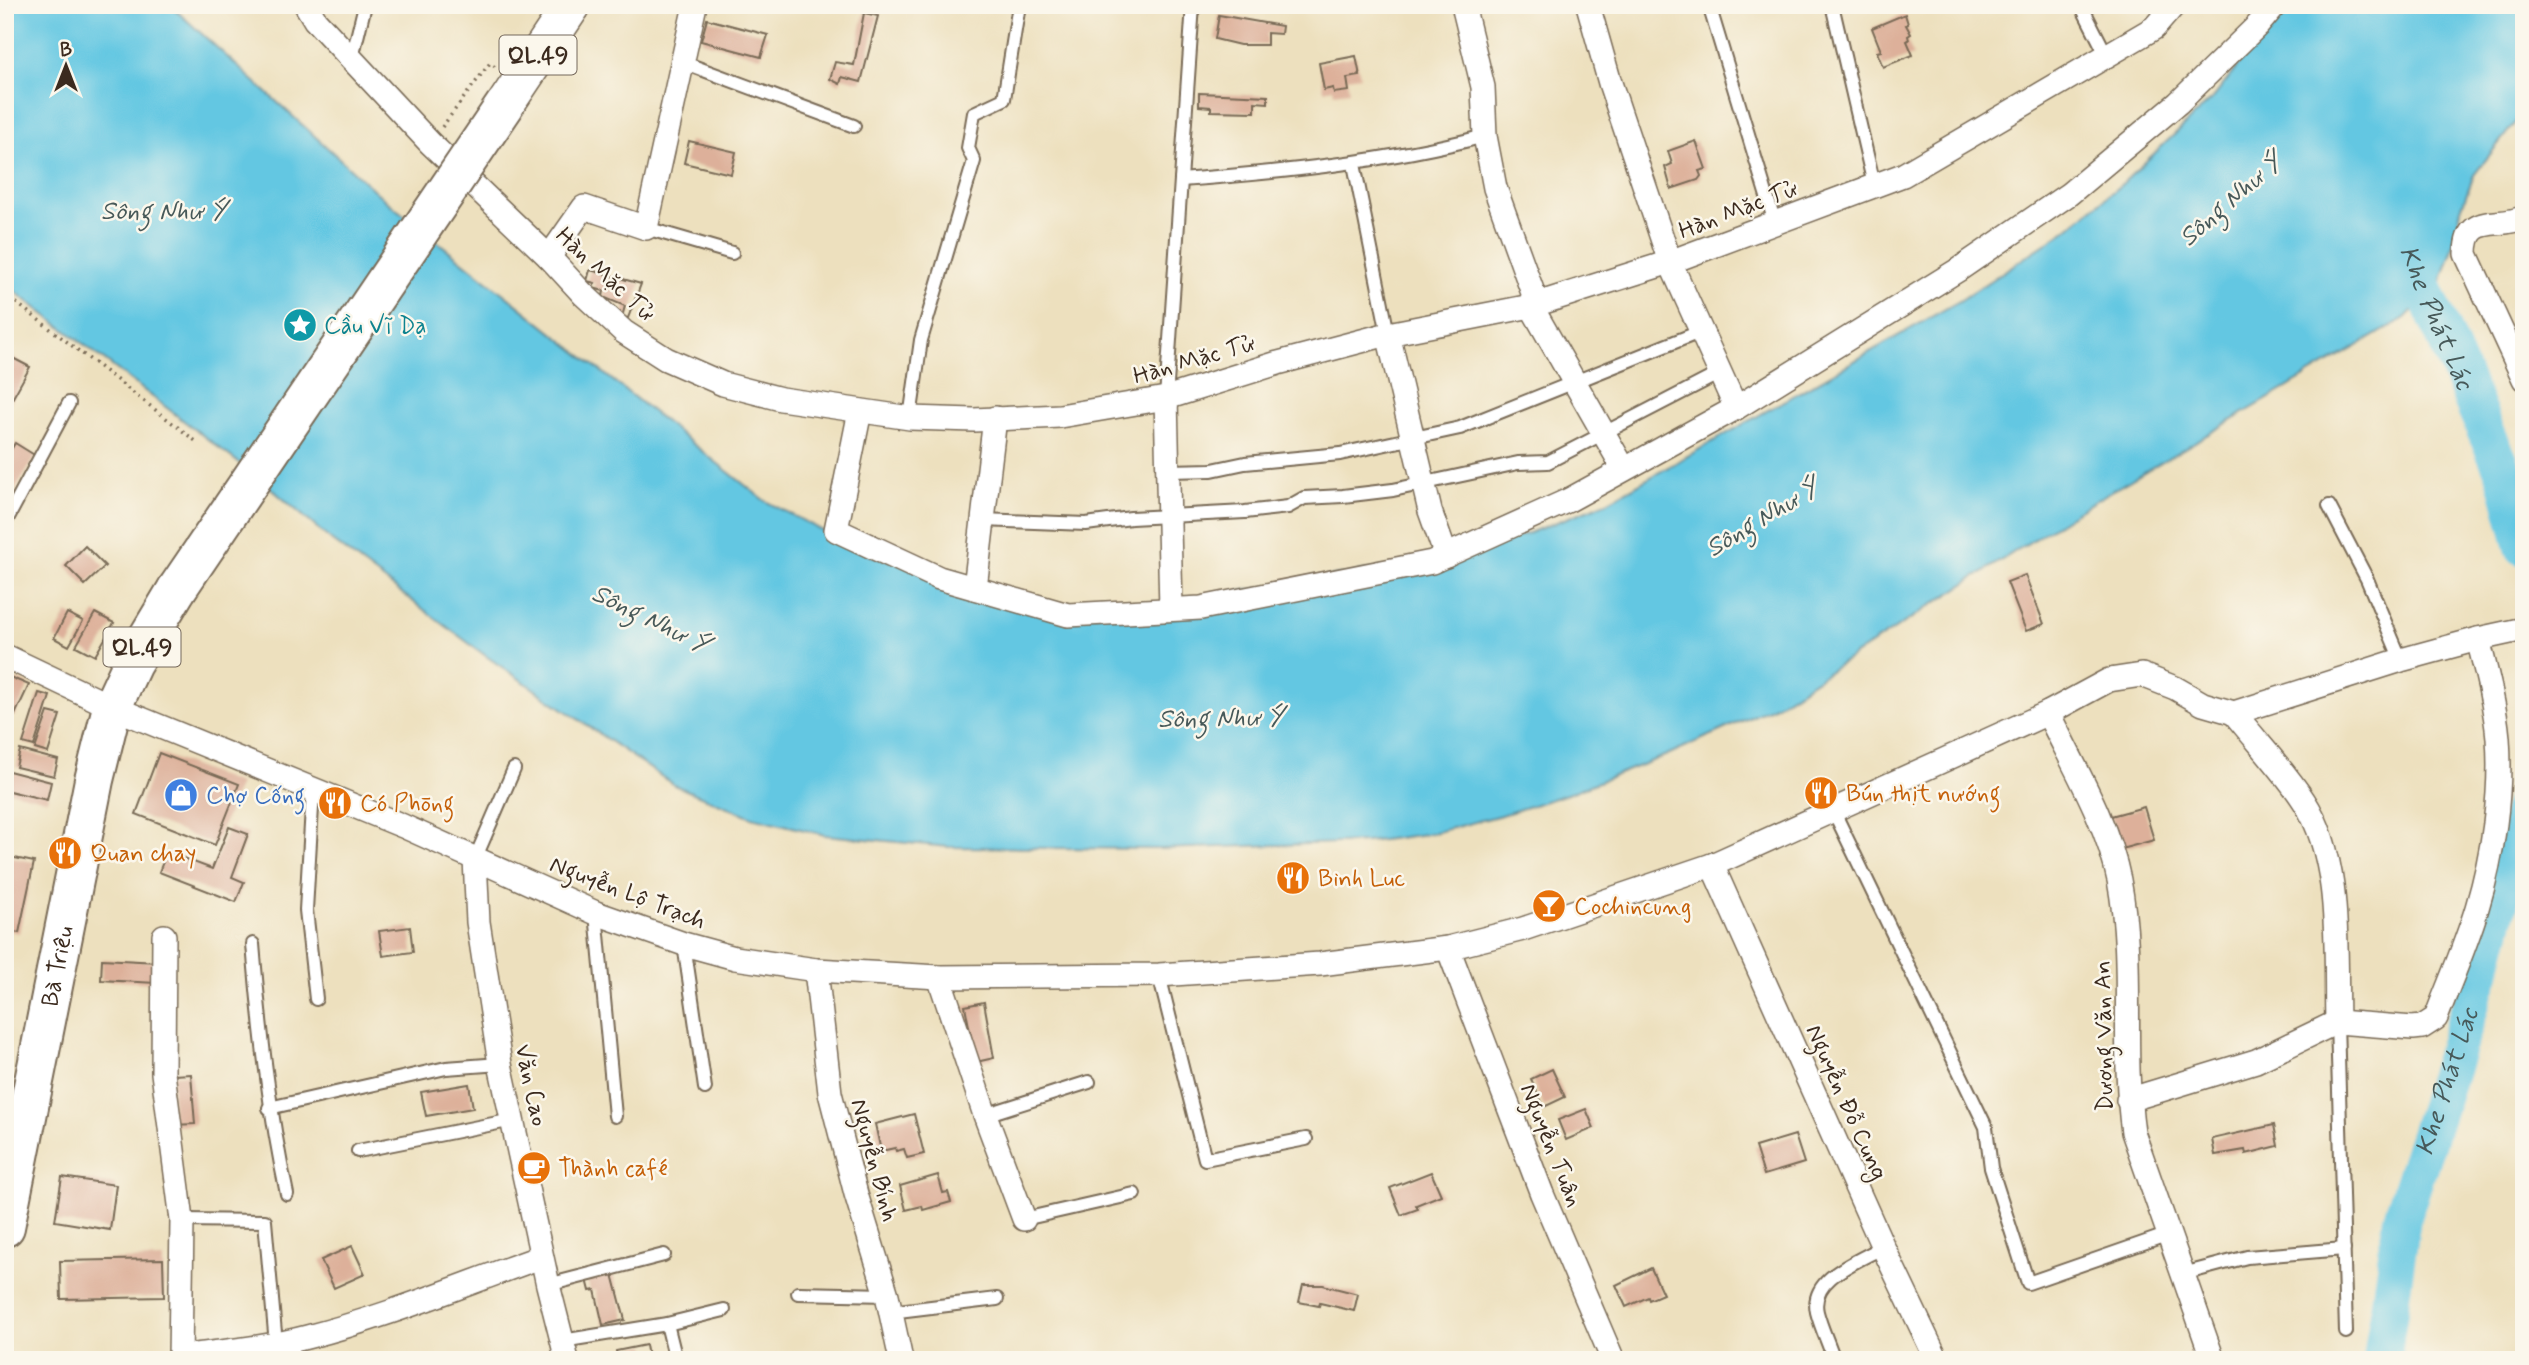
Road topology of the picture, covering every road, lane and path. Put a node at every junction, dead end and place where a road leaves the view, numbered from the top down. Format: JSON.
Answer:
{"nodes":[{"id":1,"x":306,"y":5,"type":"edge"},
{"id":2,"x":365,"y":5,"type":"edge"},
{"id":3,"x":572,"y":5,"type":"edge"},
{"id":4,"x":695,"y":5,"type":"edge"},
{"id":5,"x":1019,"y":5,"type":"edge"},
{"id":6,"x":1194,"y":5,"type":"edge"},
{"id":7,"x":1463,"y":5,"type":"edge"},
{"id":8,"x":1588,"y":5,"type":"edge"},
{"id":9,"x":2081,"y":5,"type":"edge"},
{"id":10,"x":2174,"y":5,"type":"edge"},
{"id":11,"x":2275,"y":5,"type":"edge"},
{"id":12,"x":1833,"y":9,"type":"dead end"},
{"id":13,"x":1711,"y":12,"type":"dead end"},
{"id":14,"x":2107,"y":56,"type":"junction"},
{"id":15,"x":352,"y":58,"type":"junction"},
{"id":16,"x":682,"y":62,"type":"junction"},
{"id":17,"x":489,"y":63,"type":"dead end"},
{"id":18,"x":505,"y":105,"type":"joint"},
{"id":19,"x":854,"y":127,"type":"dead end"},
{"id":20,"x":1485,"y":136,"type":"junction"},
{"id":21,"x":430,"y":143,"type":"junction"},
{"id":22,"x":1354,"y":164,"type":"junction"},
{"id":23,"x":1181,"y":180,"type":"junction"},
{"id":24,"x":1874,"y":186,"type":"junction"},
{"id":25,"x":2524,"y":217,"type":"edge"},
{"id":26,"x":1775,"y":223,"type":"junction"},
{"id":27,"x":646,"y":228,"type":"junction"},
{"id":28,"x":732,"y":253,"type":"dead end"},
{"id":29,"x":550,"y":257,"type":"junction"},
{"id":30,"x":1670,"y":262,"type":"junction"},
{"id":31,"x":5,"y":294,"type":"edge"},
{"id":32,"x":1534,"y":305,"type":"junction"},
{"id":33,"x":1702,"y":331,"type":"junction"},
{"id":34,"x":1388,"y":334,"type":"junction"},
{"id":35,"x":1721,"y":372,"type":"junction"},
{"id":36,"x":2524,"y":379,"type":"edge"},
{"id":37,"x":1574,"y":382,"type":"junction"},
{"id":38,"x":1166,"y":398,"type":"junction"},
{"id":39,"x":69,"y":403,"type":"dead end"},
{"id":40,"x":1736,"y":408,"type":"junction"},
{"id":41,"x":860,"y":411,"type":"junction"},
{"id":42,"x":911,"y":418,"type":"junction"},
{"id":43,"x":995,"y":418,"type":"junction"},
{"id":44,"x":1603,"y":432,"type":"junction"},
{"id":45,"x":1413,"y":440,"type":"junction"},
{"id":46,"x":197,"y":442,"type":"dead end"},
{"id":47,"x":1624,"y":469,"type":"junction"},
{"id":48,"x":1169,"y":471,"type":"junction"},
{"id":49,"x":1423,"y":484,"type":"junction"},
{"id":50,"x":2329,"y":506,"type":"dead end"},
{"id":51,"x":1170,"y":518,"type":"junction"},
{"id":52,"x":983,"y":520,"type":"junction"},
{"id":53,"x":5,"y":523,"type":"edge"},
{"id":54,"x":1446,"y":556,"type":"junction"},
{"id":55,"x":975,"y":588,"type":"junction"},
{"id":56,"x":1171,"y":609,"type":"junction"},
{"id":57,"x":2520,"y":630,"type":"edge"},
{"id":58,"x":2478,"y":639,"type":"junction"},
{"id":59,"x":5,"y":656,"type":"edge"},
{"id":60,"x":2402,"y":660,"type":"junction"},
{"id":61,"x":112,"y":707,"type":"junction"},
{"id":62,"x":2048,"y":713,"type":"junction"},
{"id":63,"x":2234,"y":713,"type":"junction"},
{"id":64,"x":514,"y":769,"type":"dead end"},
{"id":65,"x":313,"y":790,"type":"junction"},
{"id":66,"x":1834,"y":812,"type":"junction"},
{"id":67,"x":475,"y":859,"type":"junction"},
{"id":68,"x":1712,"y":865,"type":"junction"},
{"id":69,"x":596,"y":913,"type":"junction"},
{"id":70,"x":164,"y":936,"type":"dead end"},
{"id":71,"x":684,"y":943,"type":"junction"},
{"id":72,"x":253,"y":944,"type":"dead end"},
{"id":73,"x":1448,"y":948,"type":"junction"},
{"id":74,"x":816,"y":970,"type":"junction"},
{"id":75,"x":1159,"y":975,"type":"junction"},
{"id":76,"x":939,"y":977,"type":"junction"},
{"id":77,"x":317,"y":999,"type":"dead end"},
{"id":78,"x":2337,"y":1023,"type":"junction"},
{"id":79,"x":500,"y":1064,"type":"junction"},
{"id":80,"x":1089,"y":1082,"type":"dead end"},
{"id":81,"x":705,"y":1088,"type":"dead end"},
{"id":82,"x":2128,"y":1100,"type":"junction"},
{"id":83,"x":270,"y":1108,"type":"junction"},
{"id":84,"x":985,"y":1115,"type":"junction"},
{"id":85,"x":614,"y":1116,"type":"dead end"},
{"id":86,"x":513,"y":1120,"type":"junction"},
{"id":87,"x":1306,"y":1139,"type":"dead end"},
{"id":88,"x":358,"y":1151,"type":"dead end"},
{"id":89,"x":287,"y":1194,"type":"dead end"},
{"id":90,"x":1134,"y":1194,"type":"dead end"},
{"id":91,"x":1024,"y":1219,"type":"joint"},
{"id":92,"x":182,"y":1220,"type":"junction"},
{"id":93,"x":5,"y":1227,"type":"edge"},
{"id":94,"x":2169,"y":1234,"type":"junction"},
{"id":95,"x":1883,"y":1247,"type":"junction"},
{"id":96,"x":2344,"y":1249,"type":"junction"},
{"id":97,"x":664,"y":1255,"type":"dead end"},
{"id":98,"x":541,"y":1256,"type":"junction"},
{"id":99,"x":2183,"y":1274,"type":"junction"},
{"id":100,"x":548,"y":1285,"type":"junction"},
{"id":101,"x":798,"y":1293,"type":"dead end"},
{"id":102,"x":998,"y":1299,"type":"dead end"},
{"id":103,"x":889,"y":1304,"type":"junction"},
{"id":104,"x":724,"y":1310,"type":"dead end"},
{"id":105,"x":667,"y":1324,"type":"junction"},
{"id":106,"x":2346,"y":1332,"type":"dead end"},
{"id":107,"x":276,"y":1344,"type":"junction"},
{"id":108,"x":564,"y":1350,"type":"edge"},
{"id":109,"x":180,"y":1358,"type":"edge"},
{"id":110,"x":676,"y":1360,"type":"edge"},
{"id":111,"x":901,"y":1360,"type":"edge"},
{"id":112,"x":1613,"y":1360,"type":"edge"},
{"id":113,"x":1834,"y":1360,"type":"edge"},
{"id":114,"x":1937,"y":1360,"type":"edge"},
{"id":115,"x":2213,"y":1360,"type":"edge"}],
"edges":[{"from":1,"to":15,"type":"street","name":"Hàn Mặc Tử"},
{"from":2,"to":15,"type":"lane"},
{"from":3,"to":18,"type":"main road","number":"QL.49"},
{"from":4,"to":16,"type":"street"},
{"from":5,"to":42,"type":"lane"},
{"from":6,"to":23,"type":"lane"},
{"from":7,"to":20,"type":"street"},
{"from":8,"to":30,"type":"street"},
{"from":9,"to":14,"type":"lane"},
{"from":10,"to":14,"type":"street","name":"Hàn Mặc Tử"},
{"from":11,"to":40,"type":"street"},
{"from":12,"to":24,"type":"lane"},
{"from":13,"to":26,"type":"lane"},
{"from":14,"to":24,"type":"street","name":"Hàn Mặc Tử"},
{"from":15,"to":21,"type":"street","name":"Hàn Mặc Tử"},
{"from":16,"to":19,"type":"lane"},
{"from":16,"to":27,"type":"street"},
{"from":17,"to":21,"type":"path"},
{"from":18,"to":61,"type":"highway","number":"QL.49","bridge":true},
{"from":20,"to":22,"type":"lane"},
{"from":20,"to":32,"type":"street"},
{"from":21,"to":29,"type":"street","name":"Hàn Mặc Tử"},
{"from":22,"to":23,"type":"lane"},
{"from":22,"to":34,"type":"lane"},
{"from":23,"to":38,"type":"lane"},
{"from":24,"to":26,"type":"street","name":"Hàn Mặc Tử"},
{"from":25,"to":36,"type":"street"},
{"from":26,"to":30,"type":"street","name":"Hàn Mặc Tử"},
{"from":27,"to":28,"type":"lane"},
{"from":27,"to":29,"type":"street"},
{"from":29,"to":41,"type":"street","name":"Hàn Mặc Tử"},
{"from":30,"to":32,"type":"street","name":"Hàn Mặc Tử"},
{"from":30,"to":33,"type":"street"},
{"from":31,"to":46,"type":"path"},
{"from":32,"to":34,"type":"street","name":"Hàn Mặc Tử"},
{"from":32,"to":37,"type":"street"},
{"from":33,"to":35,"type":"street"},
{"from":33,"to":37,"type":"lane"},
{"from":34,"to":38,"type":"street","name":"Hàn Mặc Tử"},
{"from":34,"to":45,"type":"street"},
{"from":35,"to":40,"type":"street"},
{"from":35,"to":44,"type":"lane"},
{"from":37,"to":44,"type":"street"},
{"from":37,"to":45,"type":"lane"},
{"from":38,"to":43,"type":"street","name":"Hàn Mặc Tử"},
{"from":38,"to":48,"type":"street"},
{"from":39,"to":53,"type":"lane"},
{"from":40,"to":47,"type":"street"},
{"from":41,"to":42,"type":"street","name":"Hàn Mặc Tử"},
{"from":41,"to":55,"type":"street"},
{"from":42,"to":43,"type":"street","name":"Hàn Mặc Tử"},
{"from":43,"to":52,"type":"street"},
{"from":44,"to":47,"type":"street"},
{"from":44,"to":49,"type":"lane"},
{"from":45,"to":48,"type":"lane"},
{"from":45,"to":49,"type":"street"},
{"from":47,"to":54,"type":"street"},
{"from":48,"to":51,"type":"street"},
{"from":49,"to":51,"type":"lane"},
{"from":49,"to":54,"type":"street"},
{"from":50,"to":60,"type":"lane"},
{"from":51,"to":52,"type":"lane"},
{"from":51,"to":56,"type":"street"},
{"from":52,"to":55,"type":"street"},
{"from":54,"to":56,"type":"street"},
{"from":55,"to":56,"type":"street"},
{"from":57,"to":58,"type":"street"},
{"from":58,"to":60,"type":"street"},
{"from":58,"to":78,"type":"street"},
{"from":59,"to":61,"type":"street","name":"Nguyễn Lộ Trạch"},
{"from":60,"to":63,"type":"street"},
{"from":61,"to":65,"type":"street","name":"Nguyễn Lộ Trạch"},
{"from":61,"to":93,"type":"highway","name":"Bà Triệu","number":"QL.49"},
{"from":62,"to":63,"type":"street","name":"Nguyễn Lộ Trạch"},
{"from":62,"to":66,"type":"street","name":"Nguyễn Lộ Trạch"},
{"from":62,"to":82,"type":"street","name":"Dương Văn An"},
{"from":63,"to":78,"type":"street"},
{"from":64,"to":67,"type":"lane"},
{"from":65,"to":67,"type":"street","name":"Nguyễn Lộ Trạch"},
{"from":65,"to":77,"type":"lane"},
{"from":66,"to":68,"type":"street","name":"Nguyễn Lộ Trạch"},
{"from":66,"to":94,"type":"lane"},
{"from":67,"to":69,"type":"street","name":"Nguyễn Lộ Trạch"},
{"from":67,"to":79,"type":"street","name":"Văn Cao"},
{"from":68,"to":73,"type":"street","name":"Nguyễn Lộ Trạch"},
{"from":68,"to":95,"type":"street","name":"Nguyễn Đỗ Cung"},
{"from":69,"to":71,"type":"street","name":"Nguyễn Lộ Trạch"},
{"from":69,"to":85,"type":"lane"},
{"from":70,"to":92,"type":"street"},
{"from":71,"to":74,"type":"street","name":"Nguyễn Lộ Trạch"},
{"from":71,"to":81,"type":"lane"},
{"from":72,"to":83,"type":"lane"},
{"from":73,"to":75,"type":"street","name":"Nguyễn Lộ Trạch"},
{"from":73,"to":112,"type":"street","name":"Nguyễn Tuân"},
{"from":74,"to":76,"type":"street","name":"Nguyễn Lộ Trạch"},
{"from":74,"to":103,"type":"street","name":"Nguyễn Bính"},
{"from":75,"to":76,"type":"street","name":"Nguyễn Lộ Trạch"},
{"from":75,"to":87,"type":"lane"},
{"from":76,"to":84,"type":"street"},
{"from":78,"to":82,"type":"street"},
{"from":78,"to":96,"type":"lane"},
{"from":79,"to":83,"type":"lane"},
{"from":79,"to":86,"type":"street","name":"Văn Cao"},
{"from":80,"to":84,"type":"lane"},
{"from":82,"to":94,"type":"street","name":"Dương Văn An"},
{"from":83,"to":89,"type":"lane"},
{"from":84,"to":91,"type":"street"},
{"from":86,"to":88,"type":"lane"},
{"from":86,"to":98,"type":"street","name":"Văn Cao"},
{"from":90,"to":91,"type":"lane"},
{"from":92,"to":107,"type":"lane"},
{"from":92,"to":109,"type":"street"},
{"from":94,"to":99,"type":"street","name":"Dương Văn An"},
{"from":95,"to":113,"type":"lane"},
{"from":95,"to":114,"type":"street","name":"Nguyễn Đỗ Cung"},
{"from":96,"to":99,"type":"lane"},
{"from":96,"to":106,"type":"lane"},
{"from":97,"to":100,"type":"lane"},
{"from":98,"to":100,"type":"street","name":"Văn Cao"},
{"from":98,"to":107,"type":"street"},
{"from":99,"to":115,"type":"street","name":"Dương Văn An"},
{"from":100,"to":108,"type":"street","name":"Văn Cao"},
{"from":101,"to":103,"type":"lane"},
{"from":102,"to":103,"type":"lane"},
{"from":103,"to":111,"type":"street","name":"Nguyễn Bính"},
{"from":104,"to":105,"type":"lane"},
{"from":105,"to":108,"type":"lane"},
{"from":105,"to":110,"type":"lane"},
{"from":107,"to":109,"type":"street"}]}
